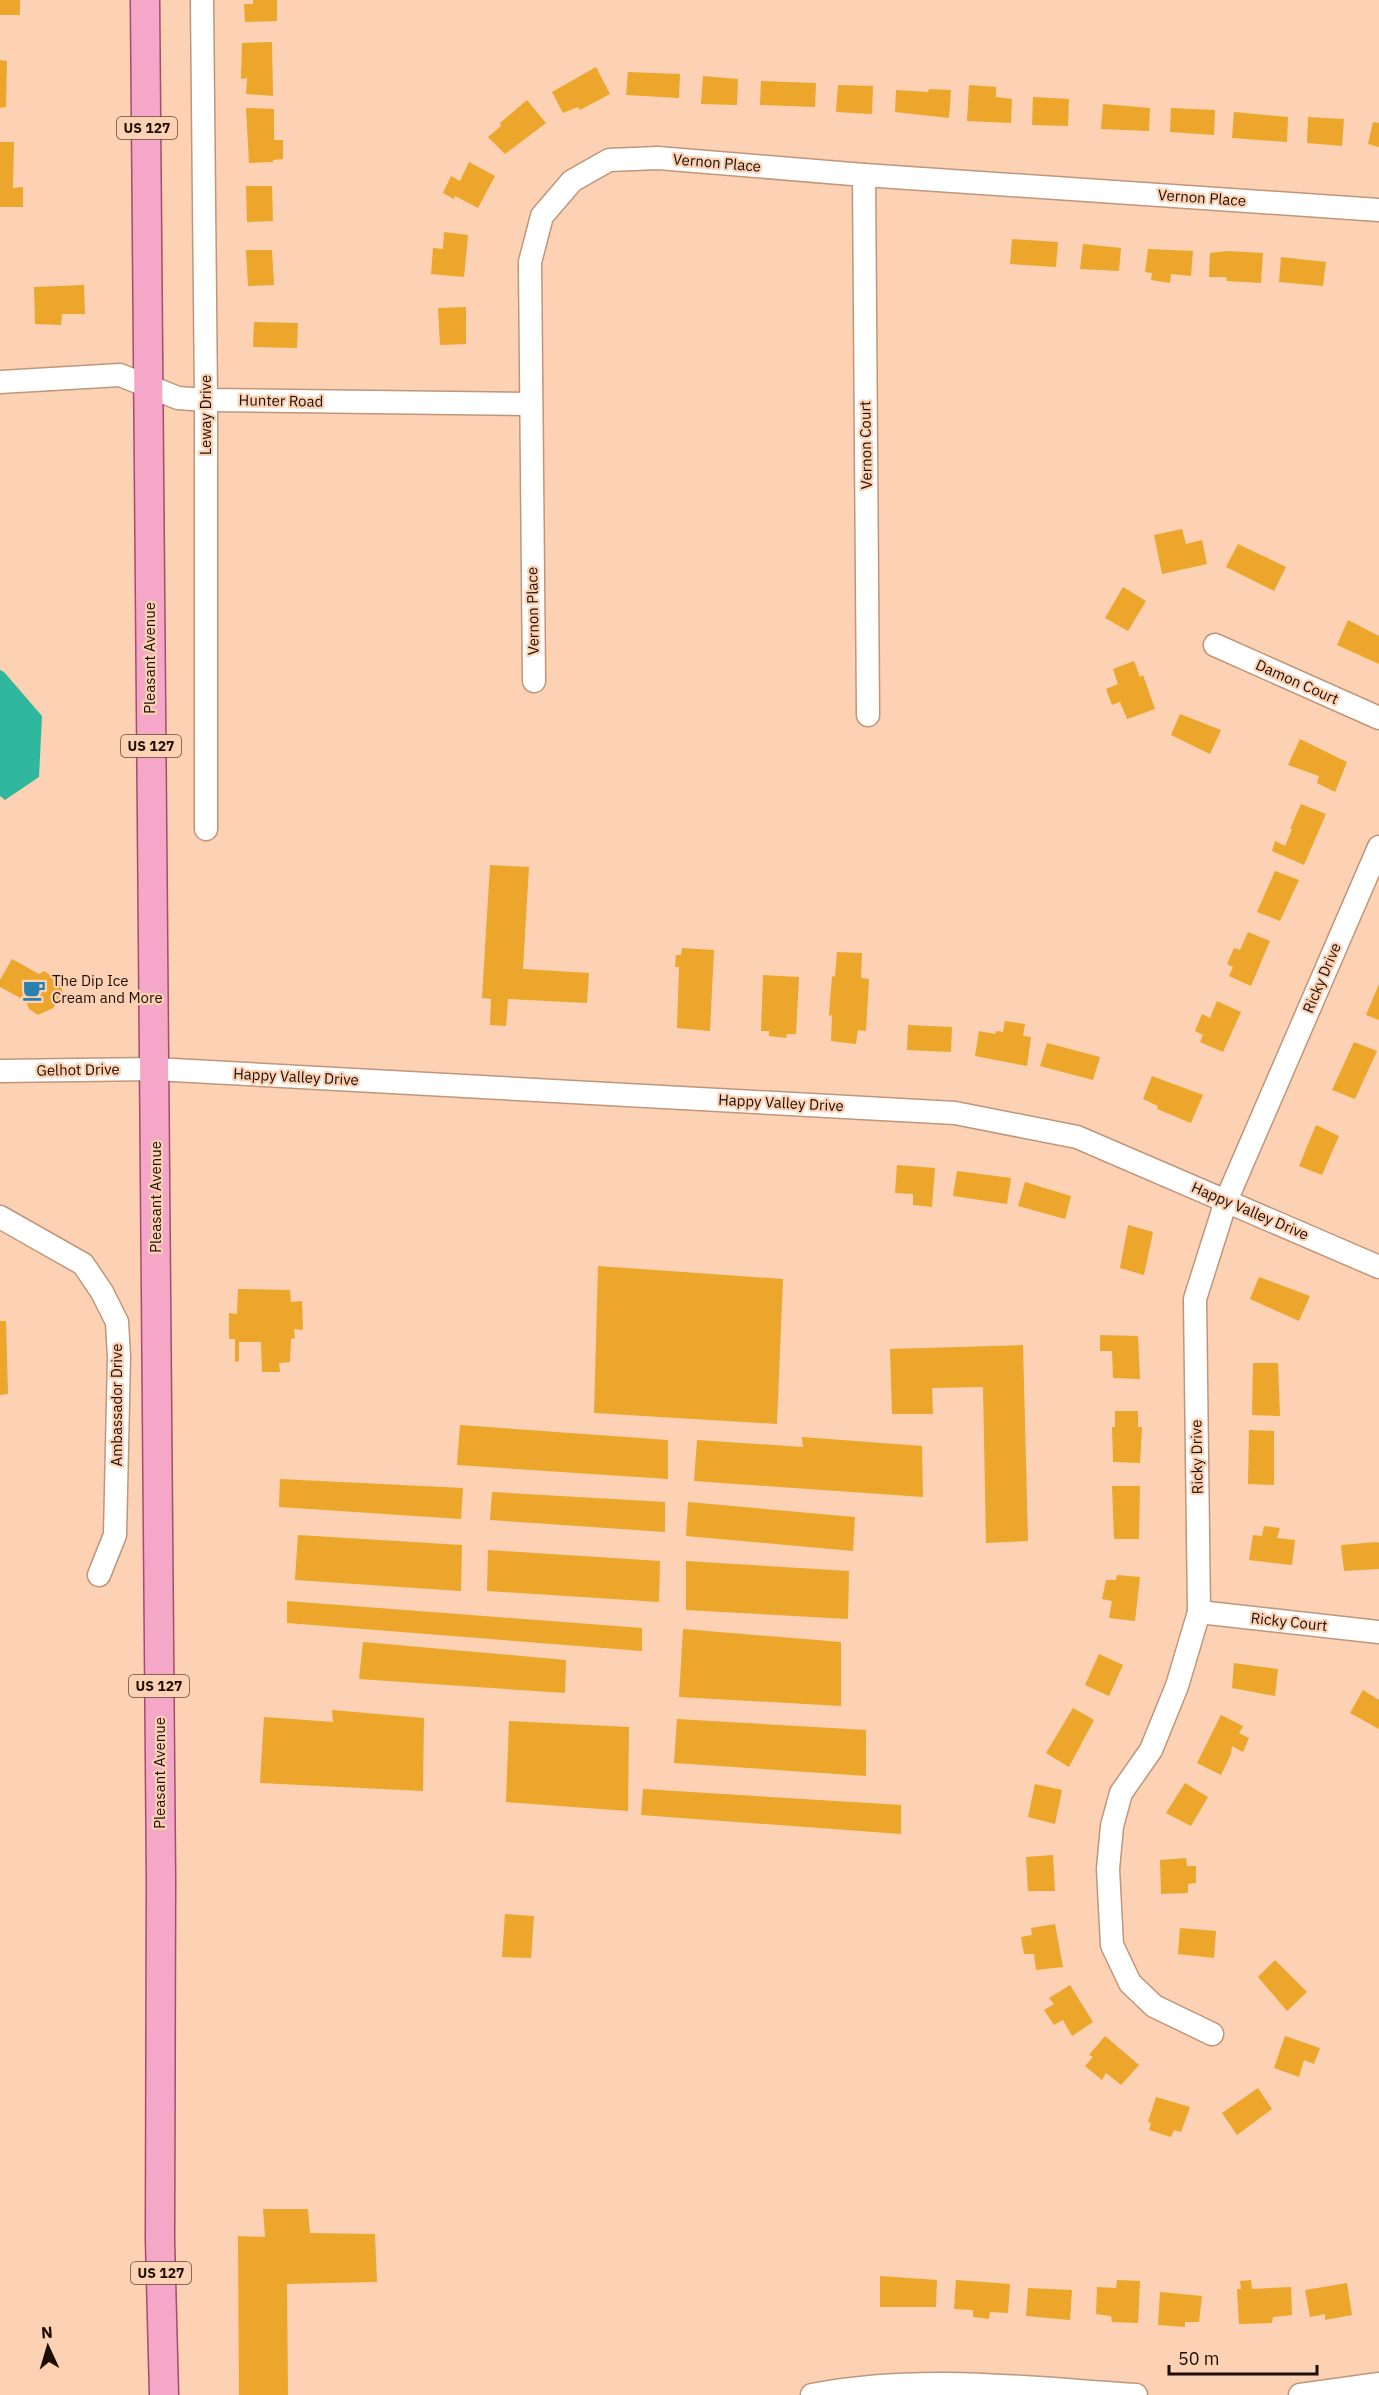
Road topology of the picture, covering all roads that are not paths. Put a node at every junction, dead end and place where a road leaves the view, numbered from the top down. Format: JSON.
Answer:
{"nodes":[{"id":1,"x":146,"y":0,"type":"edge"},
{"id":2,"x":202,"y":0,"type":"edge"},
{"id":3,"x":864,"y":176,"type":"junction"},
{"id":4,"x":1379,"y":210,"type":"edge"},
{"id":5,"x":0,"y":382,"type":"edge"},
{"id":6,"x":149,"y":385,"type":"junction"},
{"id":7,"x":206,"y":400,"type":"junction"},
{"id":8,"x":530,"y":404,"type":"junction"},
{"id":9,"x":1215,"y":645,"type":"dead end"},
{"id":10,"x":534,"y":681,"type":"dead end"},
{"id":11,"x":868,"y":715,"type":"dead end"},
{"id":12,"x":1379,"y":718,"type":"edge"},
{"id":13,"x":206,"y":830,"type":"dead end"},
{"id":14,"x":1379,"y":847,"type":"edge"},
{"id":15,"x":155,"y":1069,"type":"junction"},
{"id":16,"x":0,"y":1071,"type":"edge"},
{"id":17,"x":1226,"y":1200,"type":"junction"},
{"id":18,"x":0,"y":1217,"type":"edge"},
{"id":19,"x":1379,"y":1267,"type":"edge"},
{"id":20,"x":99,"y":1575,"type":"dead end"},
{"id":21,"x":1199,"y":1612,"type":"junction"},
{"id":22,"x":1379,"y":1632,"type":"edge"},
{"id":23,"x":1212,"y":2034,"type":"dead end"},
{"id":24,"x":1379,"y":2384,"type":"edge"},
{"id":25,"x":1010,"y":2391,"type":"edge"},
{"id":26,"x":164,"y":2395,"type":"edge"},
{"id":27,"x":812,"y":2395,"type":"edge"},
{"id":28,"x":1136,"y":2395,"type":"edge"},
{"id":29,"x":1300,"y":2395,"type":"edge"}],
"edges":[{"from":1,"to":6,"type":"main road","name":"Pleasant Avenue","number":"US 127"},
{"from":2,"to":7,"type":"street","name":"Leway Drive"},
{"from":3,"to":4,"type":"street","name":"Vernon Place"},
{"from":3,"to":8,"type":"street","name":"Vernon Place"},
{"from":3,"to":11,"type":"street","name":"Vernon Court"},
{"from":5,"to":6,"type":"street","name":"Hunter Road"},
{"from":6,"to":7,"type":"street","name":"Hunter Road"},
{"from":6,"to":15,"type":"main road","name":"Pleasant Avenue","number":"US 127"},
{"from":7,"to":8,"type":"street","name":"Hunter Road"},
{"from":7,"to":13,"type":"street","name":"Leway Drive"},
{"from":8,"to":10,"type":"street","name":"Vernon Place"},
{"from":9,"to":12,"type":"street","name":"Damon Court"},
{"from":14,"to":17,"type":"street","name":"Ricky Drive"},
{"from":15,"to":16,"type":"street","name":"Gelhot Drive"},
{"from":15,"to":17,"type":"street","name":"Happy Valley Drive"},
{"from":15,"to":26,"type":"main road","name":"Pleasant Avenue","number":"US 127"},
{"from":17,"to":19,"type":"street","name":"Happy Valley Drive"},
{"from":17,"to":21,"type":"street","name":"Ricky Drive"},
{"from":18,"to":20,"type":"street","name":"Ambassador Drive"},
{"from":21,"to":22,"type":"street","name":"Ricky Court"},
{"from":21,"to":23,"type":"street","name":"Ricky Drive"},
{"from":24,"to":29,"type":"street"},
{"from":25,"to":27,"type":"street"},
{"from":25,"to":28,"type":"street"}]}
